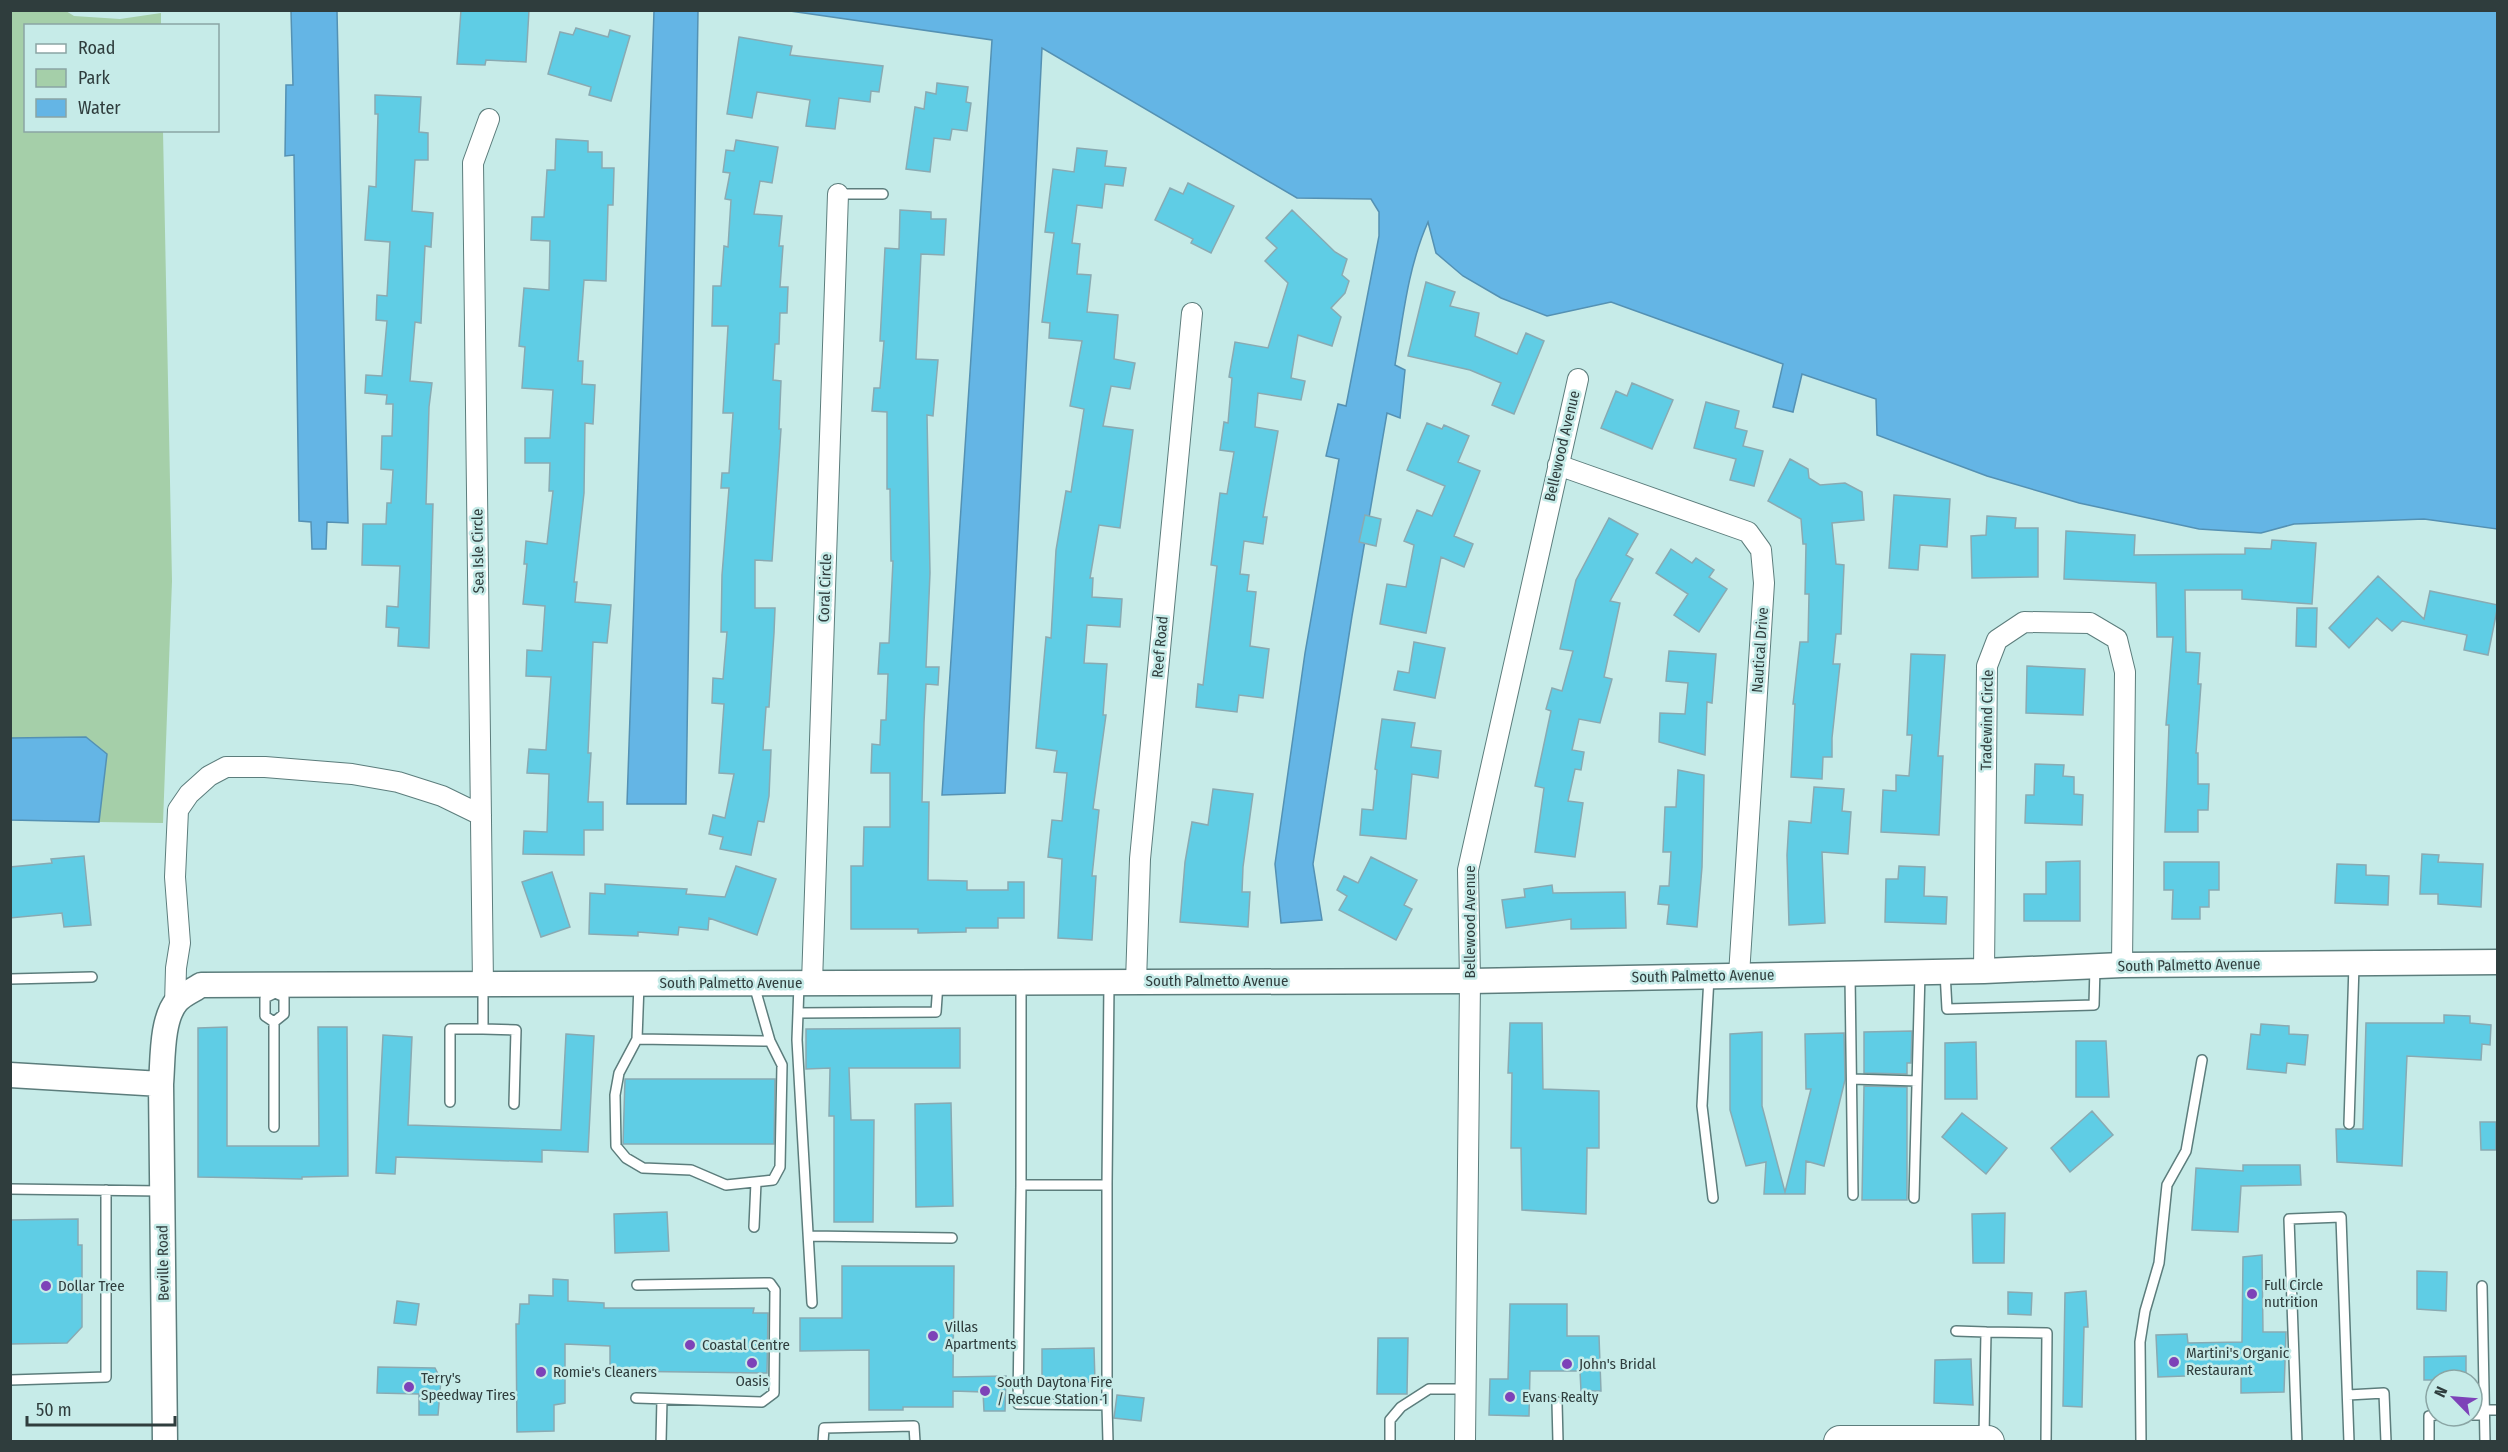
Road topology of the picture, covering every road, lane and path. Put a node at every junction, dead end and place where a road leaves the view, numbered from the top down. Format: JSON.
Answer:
{"nodes":[{"id":1,"x":489,"y":119,"type":"dead end"},
{"id":2,"x":838,"y":194,"type":"joint"},
{"id":3,"x":883,"y":194,"type":"dead end"},
{"id":4,"x":1192,"y":313,"type":"dead end"},
{"id":5,"x":1578,"y":379,"type":"dead end"},
{"id":6,"x":1558,"y":465,"type":"junction"},
{"id":7,"x":481,"y":815,"type":"junction"},
{"id":8,"x":2498,"y":962,"type":"edge"},
{"id":9,"x":2354,"y":964,"type":"junction"},
{"id":10,"x":2122,"y":965,"type":"junction"},
{"id":11,"x":2095,"y":967,"type":"junction"},
{"id":12,"x":1984,"y":971,"type":"junction"},
{"id":13,"x":1920,"y":972,"type":"junction"},
{"id":14,"x":1945,"y":972,"type":"junction"},
{"id":15,"x":1850,"y":973,"type":"junction"},
{"id":16,"x":1708,"y":975,"type":"junction"},
{"id":17,"x":1739,"y":975,"type":"junction"},
{"id":18,"x":92,"y":977,"type":"dead end"},
{"id":19,"x":10,"y":979,"type":"edge"},
{"id":20,"x":1109,"y":981,"type":"junction"},
{"id":21,"x":1470,"y":981,"type":"junction"},
{"id":22,"x":805,"y":982,"type":"junction"},
{"id":23,"x":938,"y":982,"type":"junction"},
{"id":24,"x":1021,"y":982,"type":"junction"},
{"id":25,"x":1136,"y":982,"type":"junction"},
{"id":26,"x":753,"y":983,"type":"junction"},
{"id":27,"x":639,"y":984,"type":"junction"},
{"id":28,"x":483,"y":985,"type":"junction"},
{"id":29,"x":275,"y":989,"type":"junction"},
{"id":30,"x":175,"y":1005,"type":"junction"},
{"id":31,"x":798,"y":1013,"type":"junction"},
{"id":32,"x":274,"y":1022,"type":"junction"},
{"id":33,"x":483,"y":1029,"type":"junction"},
{"id":34,"x":637,"y":1039,"type":"junction"},
{"id":35,"x":770,"y":1041,"type":"junction"},
{"id":36,"x":2202,"y":1060,"type":"dead end"},
{"id":37,"x":10,"y":1075,"type":"edge"},
{"id":38,"x":1852,"y":1079,"type":"junction"},
{"id":39,"x":1917,"y":1081,"type":"junction"},
{"id":40,"x":161,"y":1084,"type":"junction"},
{"id":41,"x":450,"y":1102,"type":"dead end"},
{"id":42,"x":514,"y":1104,"type":"dead end"},
{"id":43,"x":2349,"y":1124,"type":"dead end"},
{"id":44,"x":274,"y":1127,"type":"dead end"},
{"id":45,"x":756,"y":1182,"type":"junction"},
{"id":46,"x":1021,"y":1185,"type":"junction"},
{"id":47,"x":1107,"y":1185,"type":"junction"},
{"id":48,"x":10,"y":1189,"type":"edge"},
{"id":49,"x":106,"y":1190,"type":"junction"},
{"id":50,"x":162,"y":1191,"type":"junction"},
{"id":51,"x":1853,"y":1195,"type":"dead end"},
{"id":52,"x":1713,"y":1198,"type":"dead end"},
{"id":53,"x":1914,"y":1198,"type":"dead end"},
{"id":54,"x":754,"y":1227,"type":"dead end"},
{"id":55,"x":809,"y":1236,"type":"junction"},
{"id":56,"x":952,"y":1238,"type":"dead end"},
{"id":57,"x":637,"y":1285,"type":"dead end"},
{"id":58,"x":2482,"y":1286,"type":"dead end"},
{"id":59,"x":812,"y":1303,"type":"dead end"},
{"id":60,"x":1956,"y":1332,"type":"dead end"},
{"id":61,"x":1986,"y":1332,"type":"junction"},
{"id":62,"x":2483,"y":1368,"type":"edge"},
{"id":63,"x":10,"y":1380,"type":"edge"},
{"id":64,"x":1466,"y":1389,"type":"junction"},
{"id":65,"x":2348,"y":1395,"type":"junction"},
{"id":66,"x":636,"y":1398,"type":"dead end"},
{"id":67,"x":662,"y":1399,"type":"junction"},
{"id":68,"x":1557,"y":1402,"type":"dead end"},
{"id":69,"x":1107,"y":1406,"type":"junction"},
{"id":70,"x":2498,"y":1410,"type":"edge"},
{"id":71,"x":2484,"y":1413,"type":"joint"},
{"id":72,"x":165,"y":1442,"type":"edge"},
{"id":73,"x":662,"y":1442,"type":"edge"},
{"id":74,"x":824,"y":1442,"type":"edge"},
{"id":75,"x":915,"y":1442,"type":"edge"},
{"id":76,"x":1108,"y":1442,"type":"edge"},
{"id":77,"x":1390,"y":1442,"type":"edge"},
{"id":78,"x":1465,"y":1442,"type":"edge"},
{"id":79,"x":1558,"y":1442,"type":"edge"},
{"id":80,"x":1840,"y":1442,"type":"edge"},
{"id":81,"x":1986,"y":1442,"type":"edge"},
{"id":82,"x":2046,"y":1442,"type":"edge"},
{"id":83,"x":2141,"y":1442,"type":"edge"},
{"id":84,"x":2297,"y":1442,"type":"edge"},
{"id":85,"x":2349,"y":1442,"type":"edge"},
{"id":86,"x":2386,"y":1442,"type":"edge"},
{"id":87,"x":2485,"y":1442,"type":"edge"}],
"edges":[{"from":1,"to":7,"type":"street","name":"Sea Isle Circle"},
{"from":2,"to":3,"type":"lane"},
{"from":2,"to":22,"type":"street","name":"Coral Circle"},
{"from":4,"to":25,"type":"street","name":"Reef Road"},
{"from":5,"to":6,"type":"street","name":"Bellewood Avenue"},
{"from":6,"to":17,"type":"street","name":"Nautical Drive"},
{"from":6,"to":21,"type":"street","name":"Bellewood Avenue"},
{"from":7,"to":28,"type":"street","name":"Sea Isle Circle"},
{"from":7,"to":30,"type":"street"},
{"from":8,"to":9,"type":"street","name":"South Palmetto Avenue"},
{"from":9,"to":10,"type":"street","name":"South Palmetto Avenue"},
{"from":9,"to":43,"type":"lane"},
{"from":10,"to":11,"type":"street","name":"South Palmetto Avenue"},
{"from":10,"to":12,"type":"street","name":"Tradewind Circle"},
{"from":11,"to":12,"type":"street","name":"South Palmetto Avenue"},
{"from":11,"to":14,"type":"lane"},
{"from":12,"to":14,"type":"street","name":"South Palmetto Avenue"},
{"from":13,"to":14,"type":"street","name":"South Palmetto Avenue"},
{"from":13,"to":15,"type":"street","name":"South Palmetto Avenue"},
{"from":13,"to":39,"type":"lane"},
{"from":15,"to":17,"type":"street","name":"South Palmetto Avenue"},
{"from":15,"to":38,"type":"lane"},
{"from":16,"to":17,"type":"street","name":"South Palmetto Avenue"},
{"from":16,"to":21,"type":"street","name":"South Palmetto Avenue"},
{"from":16,"to":52,"type":"lane"},
{"from":18,"to":19,"type":"lane"},
{"from":20,"to":24,"type":"street","name":"South Palmetto Avenue"},
{"from":20,"to":25,"type":"street","name":"South Palmetto Avenue"},
{"from":20,"to":47,"type":"lane"},
{"from":21,"to":25,"type":"street","name":"South Palmetto Avenue"},
{"from":21,"to":64,"type":"street","name":"Bellewood Avenue"},
{"from":22,"to":23,"type":"street","name":"South Palmetto Avenue"},
{"from":22,"to":26,"type":"street","name":"South Palmetto Avenue"},
{"from":22,"to":31,"type":"lane"},
{"from":23,"to":24,"type":"street","name":"South Palmetto Avenue"},
{"from":23,"to":31,"type":"lane"},
{"from":24,"to":46,"type":"lane"},
{"from":26,"to":27,"type":"street","name":"South Palmetto Avenue"},
{"from":26,"to":35,"type":"lane"},
{"from":27,"to":28,"type":"street","name":"South Palmetto Avenue"},
{"from":27,"to":34,"type":"lane"},
{"from":28,"to":29,"type":"street","name":"South Palmetto Avenue"},
{"from":28,"to":33,"type":"lane"},
{"from":29,"to":30,"type":"street","name":"South Palmetto Avenue"},
{"from":29,"to":32,"type":"lane"},
{"from":29,"to":32,"type":"lane"},
{"from":30,"to":40,"type":"street"},
{"from":31,"to":55,"type":"lane"},
{"from":32,"to":44,"type":"lane"},
{"from":33,"to":41,"type":"lane"},
{"from":33,"to":42,"type":"lane"},
{"from":34,"to":35,"type":"lane"},
{"from":34,"to":45,"type":"lane"},
{"from":35,"to":45,"type":"lane"},
{"from":36,"to":83,"type":"lane"},
{"from":37,"to":40,"type":"street"},
{"from":38,"to":39,"type":"lane"},
{"from":38,"to":51,"type":"lane"},
{"from":39,"to":53,"type":"lane"},
{"from":40,"to":50,"type":"street","name":"Beville Road"},
{"from":45,"to":54,"type":"lane"},
{"from":46,"to":47,"type":"lane"},
{"from":46,"to":69,"type":"lane"},
{"from":47,"to":69,"type":"lane"},
{"from":48,"to":49,"type":"lane"},
{"from":49,"to":50,"type":"lane"},
{"from":49,"to":63,"type":"lane"},
{"from":50,"to":72,"type":"street","name":"Beville Road"},
{"from":55,"to":56,"type":"lane"},
{"from":55,"to":59,"type":"lane"},
{"from":57,"to":67,"type":"lane"},
{"from":58,"to":62,"type":"lane"},
{"from":60,"to":61,"type":"lane"},
{"from":61,"to":81,"type":"lane"},
{"from":61,"to":82,"type":"lane"},
{"from":64,"to":77,"type":"lane"},
{"from":64,"to":78,"type":"street","name":"Bellewood Avenue"},
{"from":65,"to":84,"type":"lane"},
{"from":65,"to":85,"type":"lane"},
{"from":65,"to":86,"type":"lane"},
{"from":66,"to":67,"type":"lane"},
{"from":67,"to":73,"type":"lane"},
{"from":68,"to":79,"type":"lane"},
{"from":69,"to":76,"type":"lane"},
{"from":70,"to":71,"type":"lane"},
{"from":71,"to":87,"type":"lane"},
{"from":74,"to":75,"type":"lane"},
{"from":80,"to":81,"type":"main road"}]}
